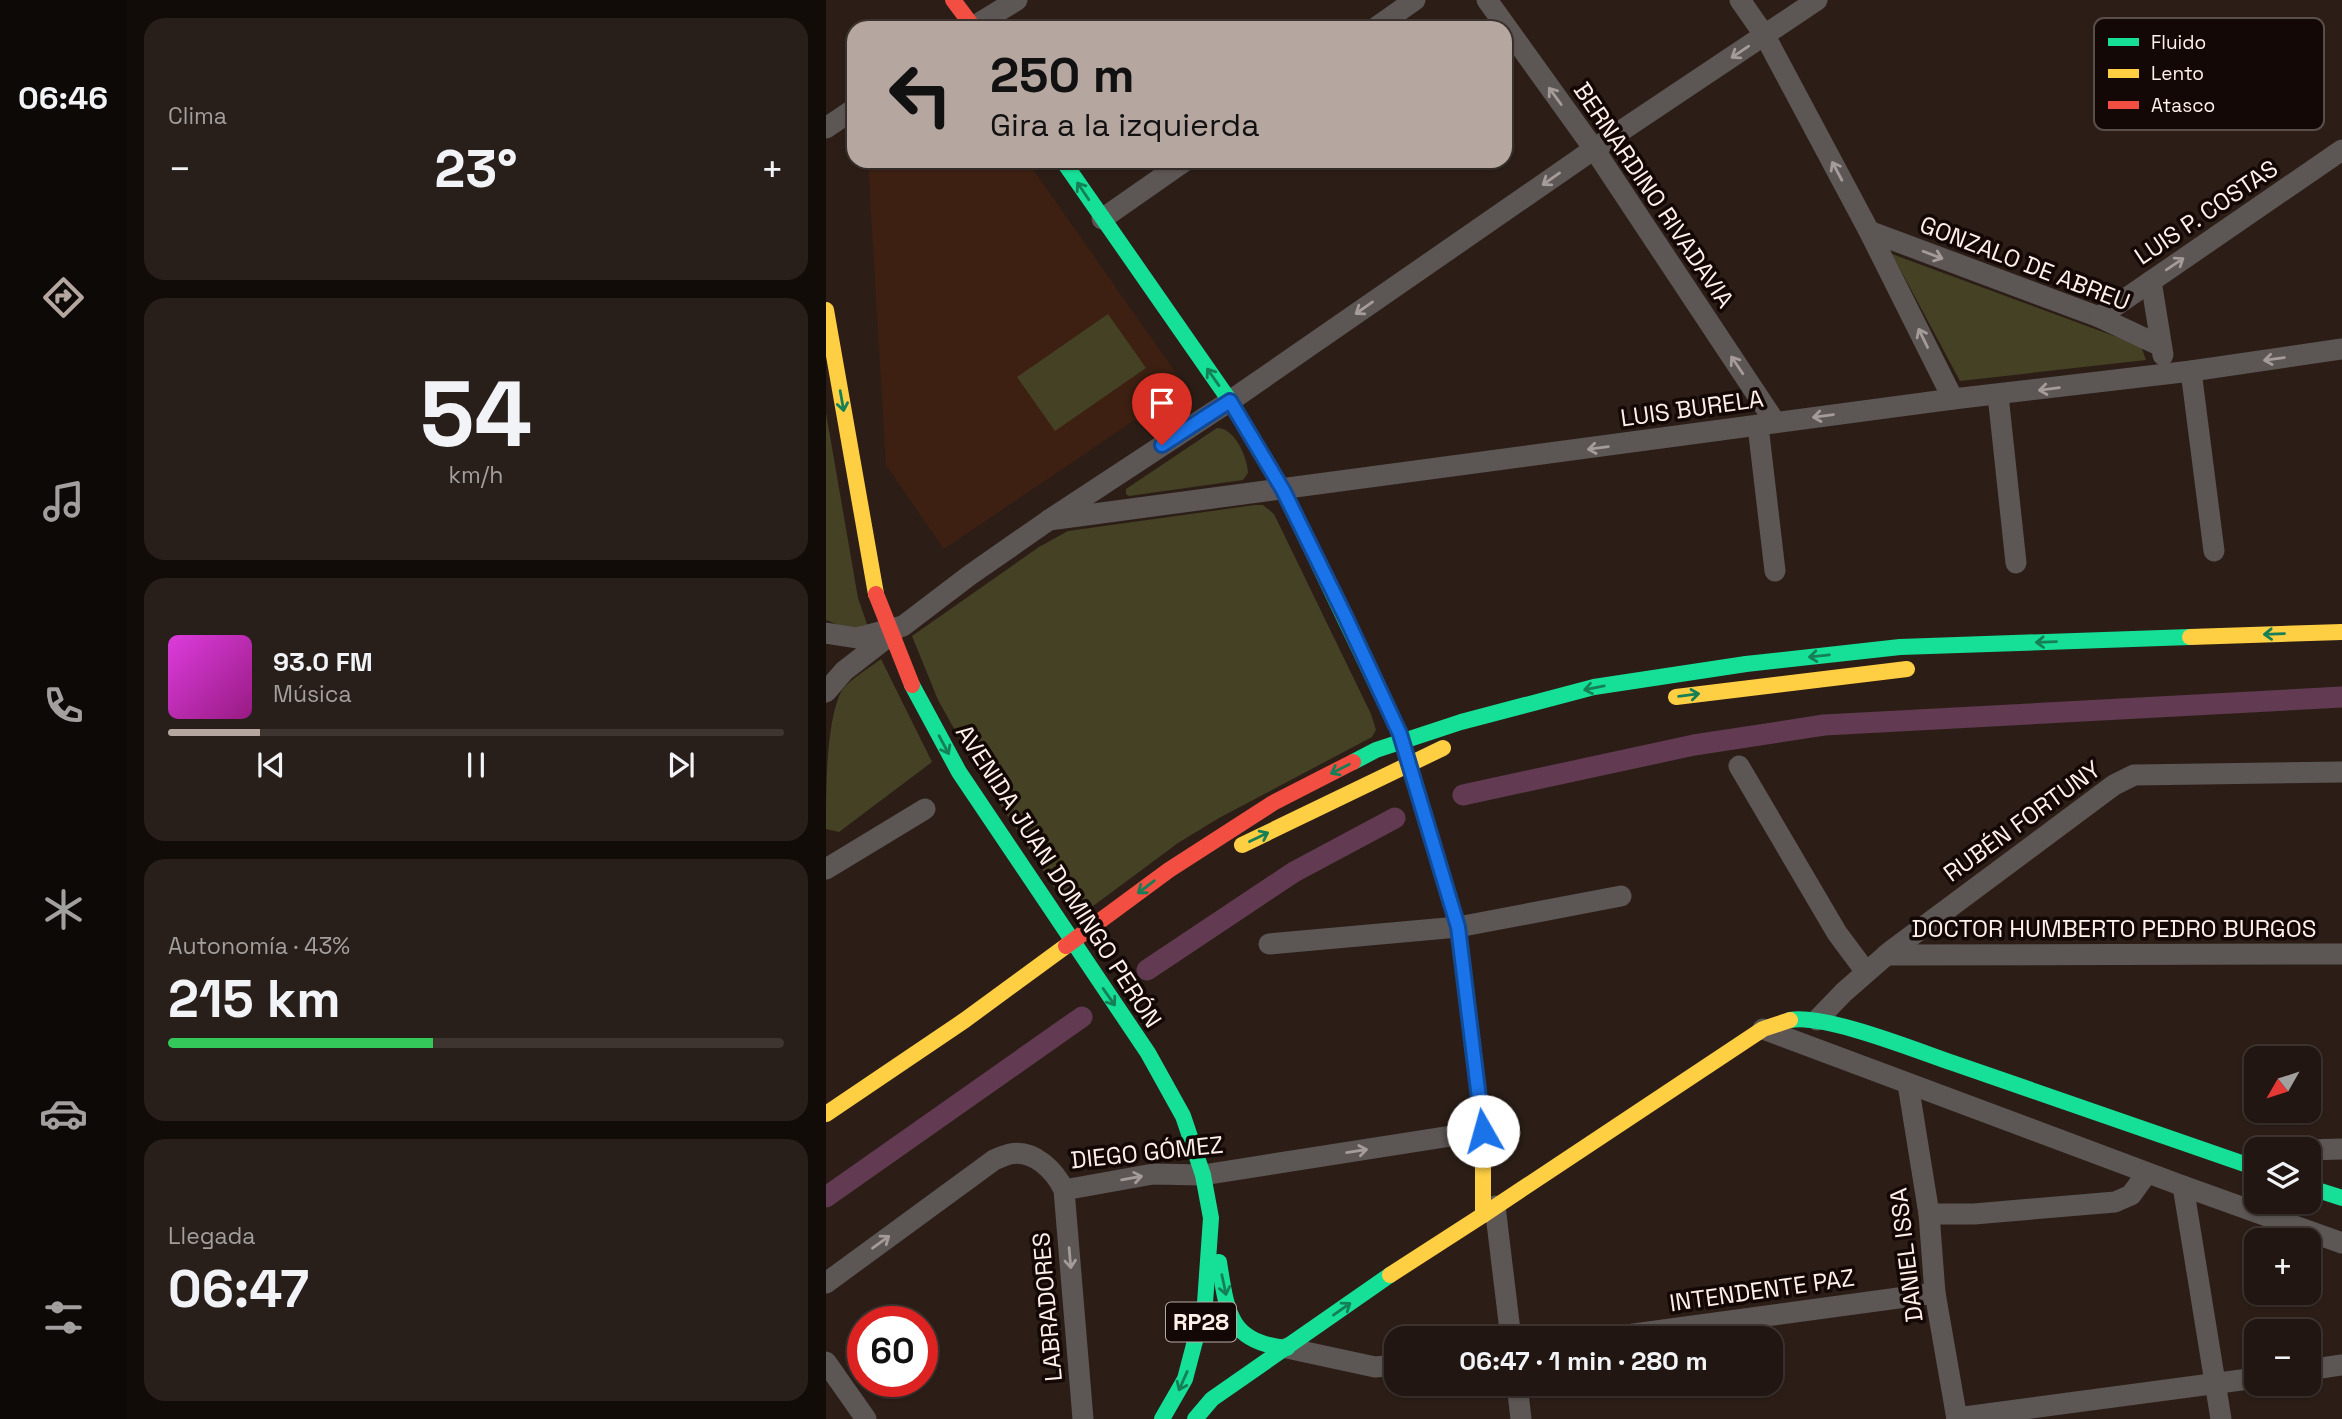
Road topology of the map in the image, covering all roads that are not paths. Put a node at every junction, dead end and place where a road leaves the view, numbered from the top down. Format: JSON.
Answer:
{"nodes":[{"id":1,"x":953,"y":0,"type":"edge"},
{"id":2,"x":1017,"y":0,"type":"edge"},
{"id":3,"x":1415,"y":0,"type":"edge"},
{"id":4,"x":1487,"y":0,"type":"edge"},
{"id":5,"x":1740,"y":0,"type":"edge"},
{"id":6,"x":1817,"y":0,"type":"edge"},
{"id":7,"x":969,"y":21,"type":"edge"},
{"id":8,"x":983,"y":21,"type":"edge"},
{"id":9,"x":1385,"y":21,"type":"edge"},
{"id":10,"x":1502,"y":21,"type":"edge"},
{"id":11,"x":1512,"y":35,"type":"edge"},
{"id":12,"x":1765,"y":36,"type":"junction"},
{"id":13,"x":847,"y":114,"type":"edge"},
{"id":14,"x":826,"y":128,"type":"edge"},
{"id":15,"x":1594,"y":149,"type":"junction"},
{"id":16,"x":2342,"y":150,"type":"edge"},
{"id":17,"x":1068,"y":168,"type":"edge"},
{"id":18,"x":1175,"y":168,"type":"edge"},
{"id":19,"x":1102,"y":219,"type":"junction"},
{"id":20,"x":1870,"y":231,"type":"junction"},
{"id":21,"x":2151,"y":281,"type":"junction"},
{"id":22,"x":826,"y":310,"type":"edge"},
{"id":23,"x":2099,"y":317,"type":"junction"},
{"id":24,"x":2161,"y":346,"type":"junction"},
{"id":25,"x":2342,"y":349,"type":"edge"},
{"id":26,"x":2191,"y":371,"type":"junction"},
{"id":27,"x":2167,"y":374,"type":"junction"},
{"id":28,"x":1998,"y":395,"type":"junction"},
{"id":29,"x":1953,"y":399,"type":"junction"},
{"id":30,"x":1230,"y":401,"type":"junction"},
{"id":31,"x":1766,"y":424,"type":"junction"},
{"id":32,"x":1283,"y":490,"type":"junction"},
{"id":33,"x":1049,"y":520,"type":"junction"},
{"id":34,"x":2214,"y":551,"type":"dead end"},
{"id":35,"x":2016,"y":563,"type":"dead end"},
{"id":36,"x":1775,"y":571,"type":"dead end"},
{"id":37,"x":903,"y":626,"type":"junction"},
{"id":38,"x":2342,"y":632,"type":"edge"},
{"id":39,"x":826,"y":633,"type":"edge"},
{"id":40,"x":2342,"y":646,"type":"edge"},
{"id":41,"x":2175,"y":654,"type":"dead end"},
{"id":42,"x":1928,"y":668,"type":"dead end"},
{"id":43,"x":826,"y":692,"type":"edge"},
{"id":44,"x":1666,"y":698,"type":"dead end"},
{"id":45,"x":1402,"y":742,"type":"junction"},
{"id":46,"x":1456,"y":744,"type":"dead end"},
{"id":47,"x":1408,"y":764,"type":"junction"},
{"id":48,"x":1738,"y":765,"type":"dead end"},
{"id":49,"x":2342,"y":772,"type":"edge"},
{"id":50,"x":925,"y":809,"type":"dead end"},
{"id":51,"x":826,"y":869,"type":"edge"},
{"id":52,"x":1189,"y":876,"type":"dead end"},
{"id":53,"x":1621,"y":896,"type":"dead end"},
{"id":54,"x":1458,"y":927,"type":"junction"},
{"id":55,"x":1072,"y":943,"type":"junction"},
{"id":56,"x":1269,"y":944,"type":"dead end"},
{"id":57,"x":2342,"y":954,"type":"edge"},
{"id":58,"x":1886,"y":955,"type":"junction"},
{"id":59,"x":1866,"y":972,"type":"junction"},
{"id":60,"x":1046,"y":980,"type":"dead end"},
{"id":61,"x":1817,"y":1020,"type":"junction"},
{"id":62,"x":1763,"y":1029,"type":"junction"},
{"id":63,"x":1908,"y":1084,"type":"junction"},
{"id":64,"x":826,"y":1114,"type":"edge"},
{"id":65,"x":826,"y":1126,"type":"edge"},
{"id":66,"x":1483,"y":1131,"type":"junction"},
{"id":67,"x":2342,"y":1149,"type":"edge"},
{"id":68,"x":2321,"y":1150,"type":"edge"},
{"id":69,"x":2244,"y":1162,"type":"edge"},
{"id":70,"x":2147,"y":1173,"type":"junction"},
{"id":71,"x":1203,"y":1175,"type":"junction"},
{"id":72,"x":2183,"y":1186,"type":"junction"},
{"id":73,"x":1064,"y":1190,"type":"junction"},
{"id":74,"x":2321,"y":1191,"type":"edge"},
{"id":75,"x":2342,"y":1198,"type":"edge"},
{"id":76,"x":1489,"y":1210,"type":"junction"},
{"id":77,"x":1929,"y":1214,"type":"junction"},
{"id":78,"x":1211,"y":1218,"type":"junction"},
{"id":79,"x":2342,"y":1243,"type":"edge"},
{"id":80,"x":826,"y":1283,"type":"edge"},
{"id":81,"x":1935,"y":1293,"type":"junction"},
{"id":82,"x":1509,"y":1326,"type":"edge"},
{"id":83,"x":1693,"y":1326,"type":"edge"},
{"id":84,"x":1287,"y":1349,"type":"junction"},
{"id":85,"x":826,"y":1362,"type":"edge"},
{"id":86,"x":2342,"y":1365,"type":"edge"},
{"id":87,"x":1384,"y":1366,"type":"edge"},
{"id":88,"x":2321,"y":1368,"type":"edge"},
{"id":89,"x":2244,"y":1380,"type":"edge"},
{"id":90,"x":2217,"y":1383,"type":"junction"},
{"id":91,"x":1518,"y":1396,"type":"edge"},
{"id":92,"x":1957,"y":1418,"type":"edge"},
{"id":93,"x":866,"y":1419,"type":"edge"},
{"id":94,"x":1083,"y":1419,"type":"edge"},
{"id":95,"x":1163,"y":1419,"type":"edge"},
{"id":96,"x":1195,"y":1419,"type":"edge"},
{"id":97,"x":1521,"y":1419,"type":"edge"},
{"id":98,"x":2221,"y":1419,"type":"edge"}],
"edges":[{"from":1,"to":7,"type":"main road"},
{"from":2,"to":8,"type":"street"},
{"from":3,"to":9,"type":"street"},
{"from":10,"to":4,"type":"street","name":"BERNARDINO RIVADAVIA","one_way":true},
{"from":5,"to":12,"type":"street"},
{"from":6,"to":12,"type":"street"},
{"from":15,"to":11,"type":"street","name":"BERNARDINO RIVADAVIA","one_way":true},
{"from":12,"to":15,"type":"street","one_way":true},
{"from":20,"to":12,"type":"street","one_way":true},
{"from":13,"to":14,"type":"street"},
{"from":15,"to":30,"type":"street","one_way":true},
{"from":31,"to":15,"type":"street","name":"BERNARDINO RIVADAVIA","one_way":true},
{"from":21,"to":16,"type":"street","name":"LUIS P. COSTAS","one_way":true},
{"from":19,"to":17,"type":"main road","one_way":true},
{"from":18,"to":19,"type":"street"},
{"from":30,"to":19,"type":"main road","one_way":true},
{"from":20,"to":23,"type":"street","name":"GONZALO DE ABREU","one_way":true},
{"from":29,"to":20,"type":"street","one_way":true},
{"from":21,"to":23,"type":"street","name":"LUIS P. COSTAS"},
{"from":21,"to":24,"type":"street"},
{"from":22,"to":55,"type":"main road","name":"AVENIDA JUAN DOMINGO PERÓN","one_way":true,"bridge":true},
{"from":23,"to":24,"type":"street","name":"GONZALO DE ABREU"},
{"from":24,"to":27,"type":"street"},
{"from":25,"to":26,"type":"street","name":"LUIS BURELA","one_way":true},
{"from":26,"to":27,"type":"street","name":"LUIS BURELA"},
{"from":26,"to":34,"type":"street"},
{"from":27,"to":28,"type":"street","name":"LUIS BURELA","one_way":true},
{"from":28,"to":29,"type":"street","name":"LUIS BURELA"},
{"from":28,"to":35,"type":"street"},
{"from":29,"to":31,"type":"street","name":"LUIS BURELA","one_way":true},
{"from":30,"to":32,"type":"main road"},
{"from":30,"to":33,"type":"street"},
{"from":31,"to":32,"type":"street","name":"LUIS BURELA","one_way":true},
{"from":31,"to":36,"type":"street","name":"BERNARDINO RIVADAVIA"},
{"from":32,"to":33,"type":"street","name":"LUIS BURELA"},
{"from":32,"to":45,"type":"main road"},
{"from":33,"to":37,"type":"street"},
{"from":37,"to":39,"type":"street"},
{"from":37,"to":43,"type":"street"},
{"from":38,"to":45,"type":"main road","one_way":true},
{"from":40,"to":41,"type":"main road"},
{"from":44,"to":42,"type":"main road","one_way":true},
{"from":45,"to":47,"type":"main road"},
{"from":45,"to":55,"type":"main road","one_way":true},
{"from":46,"to":47,"type":"main road"},
{"from":52,"to":47,"type":"main road","one_way":true},
{"from":47,"to":54,"type":"main road"},
{"from":48,"to":59,"type":"street"},
{"from":49,"to":58,"type":"street","name":"RUBÉN FORTUNY"},
{"from":50,"to":51,"type":"street"},
{"from":53,"to":54,"type":"street"},
{"from":54,"to":56,"type":"street"},
{"from":54,"to":66,"type":"main road"},
{"from":55,"to":64,"type":"main road"},
{"from":55,"to":71,"type":"main road","name":"AVENIDA JUAN DOMINGO PERÓN","one_way":true},
{"from":57,"to":58,"type":"street","name":"DOCTOR HUMBERTO PEDRO BURGOS"},
{"from":58,"to":59,"type":"street","name":"RUBÉN FORTUNY"},
{"from":59,"to":61,"type":"street","name":"RUBÉN FORTUNY"},
{"from":60,"to":65,"type":"main road"},
{"from":61,"to":62,"type":"main road"},
{"from":61,"to":69,"type":"main road"},
{"from":62,"to":63,"type":"street"},
{"from":62,"to":76,"type":"main road"},
{"from":63,"to":70,"type":"street"},
{"from":63,"to":77,"type":"street","name":"DANIEL ISSA"},
{"from":71,"to":66,"type":"street","name":"DIEGO GÓMEZ","one_way":true},
{"from":66,"to":76,"type":"main road"},
{"from":67,"to":68,"type":"street"},
{"from":70,"to":72,"type":"street"},
{"from":70,"to":77,"type":"street"},
{"from":73,"to":71,"type":"street","name":"DIEGO GÓMEZ","one_way":true},
{"from":71,"to":78,"type":"main road","name":"AVENIDA JUAN DOMINGO PERÓN"},
{"from":72,"to":79,"type":"street"},
{"from":72,"to":90,"type":"street"},
{"from":80,"to":73,"type":"street","name":"DIEGO GÓMEZ","one_way":true},
{"from":73,"to":94,"type":"street","name":"LABRADORES","one_way":true},
{"from":74,"to":75,"type":"main road"},
{"from":76,"to":82,"type":"street"},
{"from":84,"to":76,"type":"main road","one_way":true},
{"from":77,"to":81,"type":"street","name":"DANIEL ISSA"},
{"from":78,"to":84,"type":"main road","one_way":true},
{"from":78,"to":95,"type":"main road","name":"AVENIDA JUAN DOMINGO PERÓN","number":"RP28","one_way":true},
{"from":81,"to":83,"type":"street","name":"INTENDENTE PAZ"},
{"from":81,"to":92,"type":"street","name":"DANIEL ISSA"},
{"from":84,"to":87,"type":"street"},
{"from":84,"to":96,"type":"main road","number":"RP28"},
{"from":85,"to":93,"type":"street"},
{"from":86,"to":88,"type":"street"},
{"from":89,"to":90,"type":"street"},
{"from":90,"to":92,"type":"street"},
{"from":90,"to":98,"type":"street"},
{"from":91,"to":97,"type":"street"}]}
